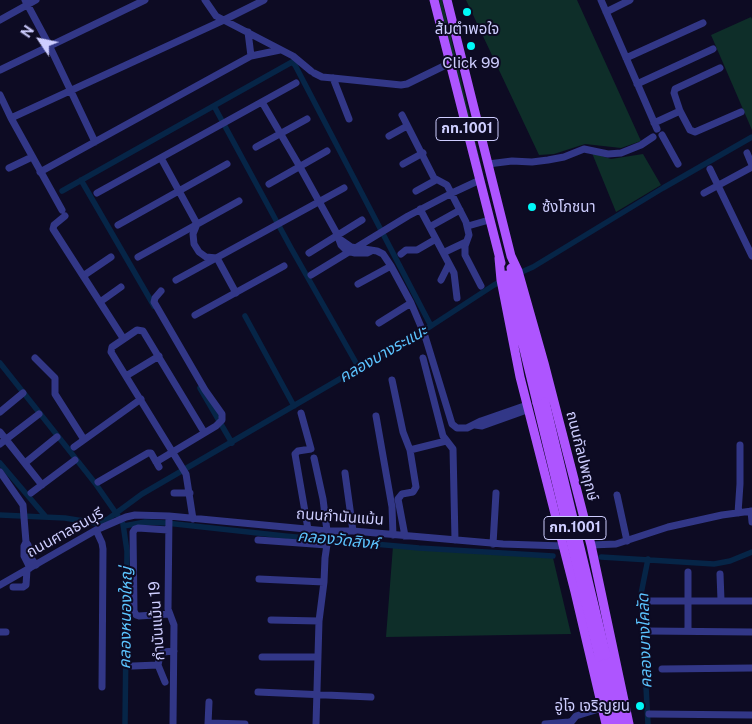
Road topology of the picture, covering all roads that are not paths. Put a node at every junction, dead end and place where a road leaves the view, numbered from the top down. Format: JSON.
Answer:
{"nodes":[{"id":1,"x":36,"y":0,"type":"edge"},
{"id":2,"x":145,"y":0,"type":"edge"},
{"id":3,"x":205,"y":0,"type":"edge"},
{"id":4,"x":264,"y":0,"type":"edge"},
{"id":5,"x":434,"y":0,"type":"edge"},
{"id":6,"x":448,"y":0,"type":"edge"},
{"id":7,"x":601,"y":0,"type":"edge"},
{"id":8,"x":630,"y":0,"type":"edge"},
{"id":9,"x":26,"y":2,"type":"edge"},
{"id":10,"x":606,"y":12,"type":"junction"},
{"id":11,"x":0,"y":20,"type":"edge"},
{"id":12,"x":224,"y":20,"type":"junction"},
{"id":13,"x":704,"y":23,"type":"dead end"},
{"id":14,"x":248,"y":32,"type":"junction"},
{"id":15,"x":49,"y":45,"type":"junction"},
{"id":16,"x":713,"y":49,"type":"dead end"},
{"id":17,"x":280,"y":50,"type":"junction"},
{"id":18,"x":251,"y":56,"type":"junction"},
{"id":19,"x":626,"y":58,"type":"junction"},
{"id":20,"x":450,"y":62,"type":"junction"},
{"id":21,"x":720,"y":68,"type":"dead end"},
{"id":22,"x":0,"y":70,"type":"edge"},
{"id":23,"x":333,"y":78,"type":"junction"},
{"id":24,"x":296,"y":83,"type":"dead end"},
{"id":25,"x":637,"y":84,"type":"junction"},
{"id":26,"x":70,"y":89,"type":"junction"},
{"id":27,"x":1,"y":99,"type":"edge"},
{"id":28,"x":262,"y":102,"type":"junction"},
{"id":29,"x":680,"y":111,"type":"junction"},
{"id":30,"x":741,"y":112,"type":"dead end"},
{"id":31,"x":402,"y":115,"type":"dead end"},
{"id":32,"x":11,"y":118,"type":"junction"},
{"id":33,"x":307,"y":119,"type":"dead end"},
{"id":34,"x":349,"y":119,"type":"dead end"},
{"id":35,"x":407,"y":126,"type":"junction"},
{"id":36,"x":658,"y":129,"type":"junction"},
{"id":37,"x":280,"y":134,"type":"junction"},
{"id":38,"x":389,"y":136,"type":"dead end"},
{"id":39,"x":96,"y":142,"type":"junction"},
{"id":40,"x":256,"y":147,"type":"dead end"},
{"id":41,"x":327,"y":151,"type":"dead end"},
{"id":42,"x":422,"y":153,"type":"junction"},
{"id":43,"x":747,"y":153,"type":"dead end"},
{"id":44,"x":32,"y":158,"type":"junction"},
{"id":45,"x":161,"y":158,"type":"junction"},
{"id":46,"x":227,"y":164,"type":"dead end"},
{"id":47,"x":403,"y":164,"type":"dead end"},
{"id":48,"x":488,"y":164,"type":"junction"},
{"id":49,"x":678,"y":164,"type":"dead end"},
{"id":50,"x":752,"y":165,"type":"edge"},
{"id":51,"x":300,"y":167,"type":"junction"},
{"id":52,"x":9,"y":168,"type":"dead end"},
{"id":53,"x":710,"y":169,"type":"dead end"},
{"id":54,"x":40,"y":172,"type":"junction"},
{"id":55,"x":436,"y":180,"type":"junction"},
{"id":56,"x":480,"y":180,"type":"junction"},
{"id":57,"x":269,"y":184,"type":"dead end"},
{"id":58,"x":719,"y":186,"type":"junction"},
{"id":59,"x":344,"y":188,"type":"dead end"},
{"id":60,"x":179,"y":190,"type":"junction"},
{"id":61,"x":416,"y":191,"type":"dead end"},
{"id":62,"x":452,"y":192,"type":"junction"},
{"id":63,"x":97,"y":193,"type":"dead end"},
{"id":64,"x":704,"y":193,"type":"dead end"},
{"id":65,"x":239,"y":201,"type":"dead end"},
{"id":66,"x":318,"y":201,"type":"junction"},
{"id":67,"x":420,"y":209,"type":"junction"},
{"id":68,"x":460,"y":210,"type":"junction"},
{"id":69,"x":362,"y":220,"type":"dead end"},
{"id":70,"x":489,"y":220,"type":"junction"},
{"id":71,"x":197,"y":224,"type":"junction"},
{"id":72,"x":118,"y":225,"type":"dead end"},
{"id":73,"x":434,"y":225,"type":"dead end"},
{"id":74,"x":468,"y":226,"type":"junction"},
{"id":75,"x":338,"y":236,"type":"junction"},
{"id":76,"x":436,"y":239,"type":"junction"},
{"id":77,"x":466,"y":242,"type":"junction"},
{"id":78,"x":353,"y":250,"type":"junction"},
{"id":79,"x":447,"y":251,"type":"dead end"},
{"id":80,"x":309,"y":253,"type":"dead end"},
{"id":81,"x":402,"y":254,"type":"dead end"},
{"id":82,"x":752,"y":256,"type":"edge"},
{"id":83,"x":112,"y":257,"type":"dead end"},
{"id":84,"x":138,"y":257,"type":"dead end"},
{"id":85,"x":217,"y":258,"type":"junction"},
{"id":86,"x":449,"y":264,"type":"junction"},
{"id":87,"x":284,"y":266,"type":"dead end"},
{"id":88,"x":391,"y":266,"type":"junction"},
{"id":89,"x":311,"y":275,"type":"dead end"},
{"id":90,"x":83,"y":276,"type":"junction"},
{"id":91,"x":176,"y":280,"type":"dead end"},
{"id":92,"x":441,"y":280,"type":"dead end"},
{"id":93,"x":510,"y":280,"type":"junction"},
{"id":94,"x":358,"y":284,"type":"dead end"},
{"id":95,"x":481,"y":286,"type":"dead end"},
{"id":96,"x":120,"y":287,"type":"dead end"},
{"id":97,"x":161,"y":291,"type":"dead end"},
{"id":98,"x":236,"y":293,"type":"junction"},
{"id":99,"x":457,"y":298,"type":"dead end"},
{"id":100,"x":100,"y":302,"type":"junction"},
{"id":101,"x":411,"y":304,"type":"junction"},
{"id":102,"x":195,"y":315,"type":"dead end"},
{"id":103,"x":380,"y":323,"type":"dead end"},
{"id":104,"x":124,"y":338,"type":"junction"},
{"id":105,"x":159,"y":356,"type":"junction"},
{"id":106,"x":35,"y":358,"type":"dead end"},
{"id":107,"x":423,"y":358,"type":"dead end"},
{"id":108,"x":126,"y":376,"type":"junction"},
{"id":109,"x":392,"y":380,"type":"dead end"},
{"id":110,"x":23,"y":393,"type":"dead end"},
{"id":111,"x":141,"y":399,"type":"junction"},
{"id":112,"x":528,"y":408,"type":"junction"},
{"id":113,"x":0,"y":412,"type":"edge"},
{"id":114,"x":301,"y":413,"type":"dead end"},
{"id":115,"x":39,"y":414,"type":"dead end"},
{"id":116,"x":376,"y":416,"type":"dead end"},
{"id":117,"x":0,"y":432,"type":"edge"},
{"id":118,"x":204,"y":432,"type":"junction"},
{"id":119,"x":57,"y":437,"type":"dead end"},
{"id":120,"x":83,"y":438,"type":"junction"},
{"id":121,"x":446,"y":441,"type":"junction"},
{"id":122,"x":3,"y":442,"type":"edge"},
{"id":123,"x":740,"y":445,"type":"dead end"},
{"id":124,"x":74,"y":447,"type":"dead end"},
{"id":125,"x":410,"y":450,"type":"junction"},
{"id":126,"x":174,"y":452,"type":"junction"},
{"id":127,"x":314,"y":458,"type":"dead end"},
{"id":128,"x":75,"y":460,"type":"dead end"},
{"id":129,"x":26,"y":463,"type":"junction"},
{"id":130,"x":345,"y":473,"type":"dead end"},
{"id":131,"x":1,"y":477,"type":"edge"},
{"id":132,"x":98,"y":482,"type":"dead end"},
{"id":133,"x":575,"y":484,"type":"junction"},
{"id":134,"x":42,"y":485,"type":"junction"},
{"id":135,"x":549,"y":488,"type":"junction"},
{"id":136,"x":190,"y":492,"type":"junction"},
{"id":137,"x":31,"y":493,"type":"dead end"},
{"id":138,"x":174,"y":493,"type":"dead end"},
{"id":139,"x":496,"y":494,"type":"dead end"},
{"id":140,"x":617,"y":495,"type":"dead end"},
{"id":141,"x":752,"y":511,"type":"edge"},
{"id":142,"x":738,"y":512,"type":"junction"},
{"id":143,"x":193,"y":519,"type":"junction"},
{"id":144,"x":116,"y":521,"type":"joint"},
{"id":145,"x":752,"y":522,"type":"edge"},
{"id":146,"x":168,"y":524,"type":"junction"},
{"id":147,"x":308,"y":529,"type":"junction"},
{"id":148,"x":96,"y":530,"type":"junction"},
{"id":149,"x":353,"y":531,"type":"junction"},
{"id":150,"x":393,"y":535,"type":"junction"},
{"id":151,"x":405,"y":536,"type":"junction"},
{"id":152,"x":328,"y":538,"type":"junction"},
{"id":153,"x":258,"y":540,"type":"dead end"},
{"id":154,"x":456,"y":540,"type":"junction"},
{"id":155,"x":627,"y":541,"type":"junction"},
{"id":156,"x":493,"y":544,"type":"junction"},
{"id":157,"x":563,"y":546,"type":"junction"},
{"id":158,"x":591,"y":546,"type":"junction"},
{"id":159,"x":31,"y":568,"type":"junction"},
{"id":160,"x":688,"y":572,"type":"dead end"},
{"id":161,"x":720,"y":574,"type":"dead end"},
{"id":162,"x":259,"y":579,"type":"dead end"},
{"id":163,"x":324,"y":582,"type":"junction"},
{"id":164,"x":599,"y":584,"type":"junction"},
{"id":165,"x":0,"y":585,"type":"edge"},
{"id":166,"x":13,"y":587,"type":"dead end"},
{"id":167,"x":576,"y":592,"type":"junction"},
{"id":168,"x":688,"y":600,"type":"junction"},
{"id":169,"x":721,"y":600,"type":"junction"},
{"id":170,"x":651,"y":601,"type":"dead end"},
{"id":171,"x":752,"y":601,"type":"edge"},
{"id":172,"x":170,"y":615,"type":"junction"},
{"id":173,"x":154,"y":619,"type":"dead end"},
{"id":174,"x":271,"y":620,"type":"dead end"},
{"id":175,"x":319,"y":621,"type":"junction"},
{"id":176,"x":648,"y":631,"type":"dead end"},
{"id":177,"x":688,"y":631,"type":"junction"},
{"id":178,"x":752,"y":632,"type":"edge"},
{"id":179,"x":174,"y":651,"type":"junction"},
{"id":180,"x":602,"y":656,"type":"junction"},
{"id":181,"x":262,"y":657,"type":"dead end"},
{"id":182,"x":318,"y":657,"type":"junction"},
{"id":183,"x":158,"y":665,"type":"junction"},
{"id":184,"x":133,"y":666,"type":"dead end"},
{"id":185,"x":752,"y":668,"type":"edge"},
{"id":186,"x":662,"y":669,"type":"dead end"},
{"id":187,"x":164,"y":682,"type":"dead end"},
{"id":188,"x":102,"y":687,"type":"dead end"},
{"id":189,"x":258,"y":692,"type":"dead end"},
{"id":190,"x":317,"y":694,"type":"junction"},
{"id":191,"x":370,"y":697,"type":"dead end"},
{"id":192,"x":209,"y":702,"type":"dead end"},
{"id":193,"x":602,"y":708,"type":"junction"},
{"id":194,"x":649,"y":714,"type":"dead end"},
{"id":195,"x":752,"y":715,"type":"edge"},
{"id":196,"x":173,"y":724,"type":"edge"},
{"id":197,"x":208,"y":724,"type":"edge"},
{"id":198,"x":245,"y":724,"type":"edge"},
{"id":199,"x":316,"y":724,"type":"edge"},
{"id":200,"x":545,"y":724,"type":"edge"},
{"id":201,"x":606,"y":724,"type":"edge"},
{"id":202,"x":613,"y":724,"type":"edge"},
{"id":203,"x":622,"y":724,"type":"edge"},
{"id":204,"x":630,"y":724,"type":"edge"}],
"edges":[{"from":1,"to":9,"type":"street"},
{"from":2,"to":15,"type":"street"},
{"from":3,"to":12,"type":"street"},
{"from":4,"to":12,"type":"street"},
{"from":5,"to":20,"type":"main road","name":"ถนนกัลปพฤกษ์","number":"กท.1001"},
{"from":6,"to":48,"type":"main road","name":"ถนนกัลปพฤกษ์","number":"กท.1001"},
{"from":7,"to":10,"type":"street"},
{"from":8,"to":10,"type":"street"},
{"from":9,"to":11,"type":"street"},
{"from":9,"to":15,"type":"street"},
{"from":10,"to":19,"type":"street"},
{"from":12,"to":14,"type":"street"},
{"from":12,"to":26,"type":"street"},
{"from":13,"to":19,"type":"street"},
{"from":14,"to":17,"type":"street"},
{"from":14,"to":18,"type":"street"},
{"from":15,"to":22,"type":"street"},
{"from":15,"to":26,"type":"street"},
{"from":16,"to":25,"type":"street"},
{"from":17,"to":18,"type":"street"},
{"from":17,"to":23,"type":"street"},
{"from":18,"to":39,"type":"street"},
{"from":19,"to":25,"type":"street"},
{"from":20,"to":23,"type":"street"},
{"from":20,"to":56,"type":"main road","name":"ถนนกัลปพฤกษ์","number":"กท.1001"},
{"from":21,"to":29,"type":"street"},
{"from":23,"to":34,"type":"street"},
{"from":24,"to":28,"type":"street"},
{"from":25,"to":36,"type":"street"},
{"from":26,"to":32,"type":"street"},
{"from":26,"to":39,"type":"street"},
{"from":27,"to":32,"type":"street"},
{"from":28,"to":37,"type":"street"},
{"from":28,"to":45,"type":"street"},
{"from":29,"to":30,"type":"street"},
{"from":29,"to":36,"type":"street"},
{"from":31,"to":35,"type":"street"},
{"from":32,"to":44,"type":"street"},
{"from":33,"to":37,"type":"street"},
{"from":35,"to":38,"type":"street"},
{"from":35,"to":42,"type":"street"},
{"from":36,"to":48,"type":"street"},
{"from":36,"to":49,"type":"street"},
{"from":37,"to":40,"type":"street"},
{"from":37,"to":51,"type":"street"},
{"from":39,"to":54,"type":"street"},
{"from":41,"to":51,"type":"street"},
{"from":42,"to":47,"type":"street"},
{"from":42,"to":55,"type":"street"},
{"from":43,"to":50,"type":"street"},
{"from":44,"to":52,"type":"street"},
{"from":44,"to":54,"type":"street"},
{"from":45,"to":60,"type":"street"},
{"from":45,"to":63,"type":"street"},
{"from":46,"to":60,"type":"street"},
{"from":48,"to":93,"type":"main road","name":"ถนนกัลปพฤกษ์","number":"กท.1001"},
{"from":50,"to":58,"type":"street"},
{"from":51,"to":57,"type":"street"},
{"from":51,"to":66,"type":"street"},
{"from":53,"to":58,"type":"street"},
{"from":54,"to":90,"type":"street"},
{"from":55,"to":61,"type":"street"},
{"from":55,"to":62,"type":"street"},
{"from":56,"to":62,"type":"street"},
{"from":56,"to":70,"type":"main road","name":"ถนนกัลปพฤกษ์","number":"กท.1001"},
{"from":58,"to":64,"type":"street"},
{"from":58,"to":82,"type":"street"},
{"from":59,"to":66,"type":"street"},
{"from":60,"to":71,"type":"street"},
{"from":60,"to":72,"type":"street"},
{"from":62,"to":67,"type":"street"},
{"from":62,"to":68,"type":"street"},
{"from":65,"to":71,"type":"street"},
{"from":66,"to":75,"type":"street"},
{"from":66,"to":85,"type":"street"},
{"from":67,"to":76,"type":"street"},
{"from":67,"to":78,"type":"street"},
{"from":68,"to":73,"type":"street"},
{"from":68,"to":74,"type":"street"},
{"from":69,"to":75,"type":"street"},
{"from":70,"to":74,"type":"street"},
{"from":70,"to":93,"type":"main road","name":"ถนนกัลปพฤกษ์","number":"กท.1001"},
{"from":71,"to":84,"type":"street"},
{"from":71,"to":85,"type":"street"},
{"from":74,"to":77,"type":"street"},
{"from":75,"to":78,"type":"street"},
{"from":75,"to":80,"type":"street"},
{"from":76,"to":81,"type":"street"},
{"from":76,"to":86,"type":"street"},
{"from":77,"to":79,"type":"street"},
{"from":77,"to":95,"type":"street"},
{"from":78,"to":88,"type":"street"},
{"from":78,"to":89,"type":"street"},
{"from":83,"to":90,"type":"street"},
{"from":85,"to":91,"type":"street"},
{"from":85,"to":98,"type":"street"},
{"from":86,"to":92,"type":"street"},
{"from":86,"to":99,"type":"street"},
{"from":87,"to":98,"type":"street"},
{"from":88,"to":94,"type":"street"},
{"from":88,"to":101,"type":"street"},
{"from":90,"to":100,"type":"street"},
{"from":93,"to":112,"type":"main road","name":"ถนนกัลปพฤกษ์","number":"กท.1001"},
{"from":93,"to":133,"type":"main road","name":"ถนนกัลปพฤกษ์","number":"กท.1001"},
{"from":93,"to":180,"type":"main road","name":"ถนนกัลปพฤกษ์","number":"กท.1001","bridge":true},
{"from":96,"to":100,"type":"street"},
{"from":97,"to":118,"type":"street"},
{"from":98,"to":102,"type":"street"},
{"from":100,"to":104,"type":"street"},
{"from":101,"to":103,"type":"street"},
{"from":101,"to":112,"type":"street"},
{"from":104,"to":105,"type":"street"},
{"from":104,"to":108,"type":"street"},
{"from":105,"to":108,"type":"street"},
{"from":105,"to":118,"type":"street"},
{"from":106,"to":120,"type":"street"},
{"from":107,"to":121,"type":"street"},
{"from":108,"to":111,"type":"street"},
{"from":109,"to":125,"type":"street"},
{"from":110,"to":113,"type":"street"},
{"from":111,"to":120,"type":"street"},
{"from":111,"to":126,"type":"street"},
{"from":112,"to":135,"type":"main road","name":"ถนนกัลปพฤกษ์","number":"กท.1001"},
{"from":114,"to":147,"type":"street"},
{"from":115,"to":122,"type":"street"},
{"from":116,"to":150,"type":"street"},
{"from":117,"to":122,"type":"street"},
{"from":118,"to":126,"type":"street"},
{"from":119,"to":129,"type":"street"},
{"from":120,"to":124,"type":"street"},
{"from":121,"to":125,"type":"street"},
{"from":121,"to":154,"type":"street"},
{"from":122,"to":129,"type":"street"},
{"from":123,"to":142,"type":"street"},
{"from":125,"to":151,"type":"street"},
{"from":126,"to":132,"type":"street"},
{"from":126,"to":136,"type":"street"},
{"from":127,"to":152,"type":"street"},
{"from":128,"to":134,"type":"street"},
{"from":129,"to":134,"type":"street"},
{"from":130,"to":149,"type":"street"},
{"from":131,"to":159,"type":"street"},
{"from":133,"to":135,"type":"main road"},
{"from":133,"to":158,"type":"main road","name":"ถนนกัลปพฤกษ์","number":"กท.1001"},
{"from":134,"to":137,"type":"street"},
{"from":135,"to":157,"type":"main road","name":"ถนนกัลปพฤกษ์","number":"กท.1001"},
{"from":136,"to":138,"type":"street"},
{"from":136,"to":143,"type":"street"},
{"from":139,"to":156,"type":"street"},
{"from":140,"to":155,"type":"street"},
{"from":141,"to":142,"type":"street"},
{"from":141,"to":145,"type":"street"},
{"from":142,"to":155,"type":"street"},
{"from":143,"to":146,"type":"street","name":"ถนนกำนันแม้น"},
{"from":143,"to":147,"type":"street","name":"ถนนกำนันแม้น"},
{"from":144,"to":146,"type":"street","name":"ถนนกำนันแม้น"},
{"from":144,"to":148,"type":"street","name":"ถนนศาลธนบุรี"},
{"from":146,"to":172,"type":"street","name":"กำนันแม้น 19"},
{"from":146,"to":172,"type":"street"},
{"from":147,"to":152,"type":"street","name":"ถนนกำนันแม้น"},
{"from":148,"to":159,"type":"street","name":"ถนนศาลธนบุรี"},
{"from":148,"to":188,"type":"street"},
{"from":149,"to":150,"type":"street","name":"ถนนกำนันแม้น"},
{"from":149,"to":152,"type":"street","name":"ถนนกำนันแม้น"},
{"from":150,"to":151,"type":"street","name":"ถนนกำนันแม้น"},
{"from":151,"to":154,"type":"street","name":"ถนนกำนันแม้น"},
{"from":152,"to":153,"type":"street"},
{"from":152,"to":163,"type":"street"},
{"from":154,"to":156,"type":"street","name":"ถนนกำนันแม้น"},
{"from":155,"to":158,"type":"street"},
{"from":156,"to":157,"type":"street","name":"ถนนกำนันแม้น"},
{"from":157,"to":158,"type":"main road"},
{"from":157,"to":167,"type":"main road","name":"ถนนกัลปพฤกษ์","number":"กท.1001"},
{"from":158,"to":164,"type":"main road","name":"ถนนกัลปพฤกษ์","number":"กท.1001"},
{"from":159,"to":165,"type":"street","name":"ถนนศาลธนบุรี"},
{"from":159,"to":166,"type":"street"},
{"from":160,"to":168,"type":"street"},
{"from":161,"to":169,"type":"street"},
{"from":162,"to":163,"type":"street"},
{"from":163,"to":175,"type":"street"},
{"from":164,"to":167,"type":"main road"},
{"from":164,"to":204,"type":"main road","name":"ถนนกัลปพฤกษ์","number":"กท.1001"},
{"from":167,"to":193,"type":"main road","name":"ถนนกัลปพฤกษ์","number":"กท.1001"},
{"from":168,"to":169,"type":"street"},
{"from":168,"to":170,"type":"street"},
{"from":168,"to":177,"type":"street"},
{"from":169,"to":171,"type":"street"},
{"from":172,"to":173,"type":"street"},
{"from":172,"to":179,"type":"street","name":"กำนันแม้น 19"},
{"from":174,"to":175,"type":"street"},
{"from":175,"to":182,"type":"street"},
{"from":176,"to":177,"type":"street"},
{"from":177,"to":178,"type":"street"},
{"from":179,"to":183,"type":"street"},
{"from":179,"to":196,"type":"street","name":"กำนันแม้น 19"},
{"from":180,"to":202,"type":"main road","name":"ถนนกัลปพฤกษ์","number":"กท.1001"},
{"from":180,"to":203,"type":"main road","name":"ถนนกัลปพฤกษ์","number":"กท.1001"},
{"from":181,"to":182,"type":"street"},
{"from":182,"to":190,"type":"street"},
{"from":183,"to":184,"type":"street"},
{"from":183,"to":187,"type":"street"},
{"from":185,"to":186,"type":"street"},
{"from":189,"to":190,"type":"street"},
{"from":190,"to":191,"type":"street"},
{"from":190,"to":199,"type":"street"},
{"from":192,"to":197,"type":"street"},
{"from":193,"to":200,"type":"street"},
{"from":193,"to":201,"type":"main road","name":"ถนนกัลปพฤกษ์","number":"กท.1001"},
{"from":194,"to":195,"type":"street"},
{"from":197,"to":198,"type":"street"}]}
